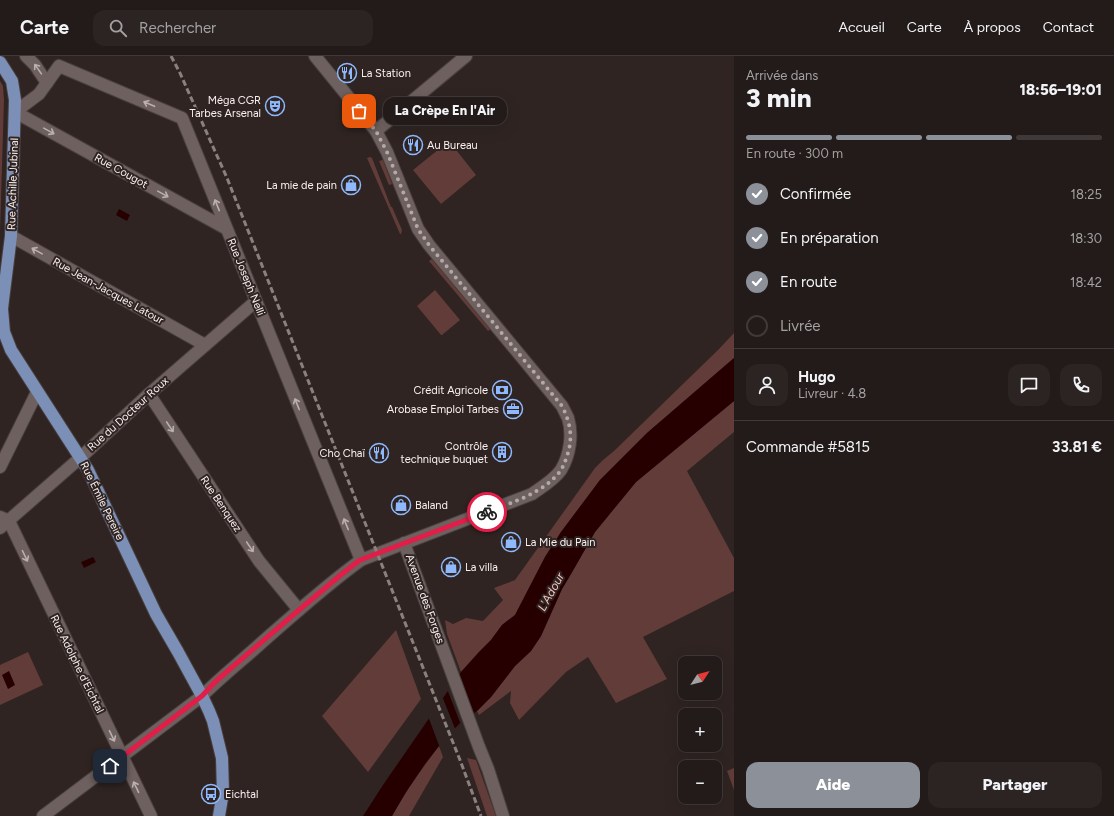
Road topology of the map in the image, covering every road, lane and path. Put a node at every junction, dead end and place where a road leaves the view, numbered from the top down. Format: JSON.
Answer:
{"nodes":[{"id":1,"x":26,"y":56,"type":"edge"},
{"id":2,"x":315,"y":56,"type":"edge"},
{"id":3,"x":466,"y":56,"type":"edge"},
{"id":4,"x":0,"y":62,"type":"edge"},
{"id":5,"x":47,"y":83,"type":"junction"},
{"id":6,"x":15,"y":112,"type":"junction"},
{"id":7,"x":376,"y":131,"type":"junction"},
{"id":8,"x":227,"y":229,"type":"junction"},
{"id":9,"x":11,"y":236,"type":"junction"},
{"id":10,"x":256,"y":301,"type":"junction"},
{"id":11,"x":1,"y":310,"type":"edge"},
{"id":12,"x":2,"y":336,"type":"edge"},
{"id":13,"x":205,"y":345,"type":"junction"},
{"id":14,"x":37,"y":392,"type":"junction"},
{"id":15,"x":148,"y":394,"type":"junction"},
{"id":16,"x":80,"y":458,"type":"junction"},
{"id":17,"x":0,"y":467,"type":"edge"},
{"id":18,"x":3,"y":522,"type":"edge"},
{"id":19,"x":404,"y":543,"type":"junction"},
{"id":20,"x":360,"y":560,"type":"junction"},
{"id":21,"x":299,"y":610,"type":"junction"},
{"id":22,"x":202,"y":696,"type":"junction"},
{"id":23,"x":122,"y":757,"type":"junction"},
{"id":24,"x":43,"y":816,"type":"edge"},
{"id":25,"x":151,"y":816,"type":"edge"},
{"id":26,"x":220,"y":816,"type":"edge"},
{"id":27,"x":503,"y":816,"type":"edge"}],
"edges":[{"from":5,"to":1,"type":"street","one_way":true},
{"from":2,"to":7,"type":"street","name":"Avenue des Forges"},
{"from":3,"to":7,"type":"street"},
{"from":4,"to":6,"type":"main road","name":"Rue Achille Jubinal"},
{"from":5,"to":6,"type":"street"},
{"from":8,"to":5,"type":"street","name":"Rue Joseph Nelli","one_way":true},
{"from":6,"to":8,"type":"street","name":"Rue Cougot","one_way":true},
{"from":6,"to":9,"type":"main road","name":"Rue Achille Jubinal"},
{"from":7,"to":19,"type":"street","name":"Avenue des Forges"},
{"from":8,"to":10,"type":"street","name":"Rue Joseph Nelli"},
{"from":9,"to":11,"type":"main road","name":"Rue Achille Jubinal"},
{"from":13,"to":9,"type":"street","name":"Rue Jean-Jacques Latour","one_way":true},
{"from":10,"to":13,"type":"street","name":"Rue du Docteur Roux"},
{"from":20,"to":10,"type":"street","name":"Rue Joseph Nelli","one_way":true},
{"from":11,"to":12,"type":"main road","name":"Rue Émile Pereire"},
{"from":12,"to":14,"type":"main road","name":"Rue Émile Pereire"},
{"from":13,"to":15,"type":"street","name":"Rue du Docteur Roux"},
{"from":14,"to":16,"type":"main road","name":"Rue Émile Pereire"},
{"from":14,"to":17,"type":"street"},
{"from":15,"to":16,"type":"street","name":"Rue du Docteur Roux"},
{"from":15,"to":21,"type":"street","name":"Rue Benquez","one_way":true},
{"from":16,"to":18,"type":"street","name":"Rue du Docteur Roux"},
{"from":16,"to":22,"type":"main road","name":"Rue Émile Pereire"},
{"from":18,"to":23,"type":"street","name":"Rue Adolphe d'Eichtal","one_way":true},
{"from":19,"to":20,"type":"street"},
{"from":19,"to":27,"type":"street","name":"Avenue des Forges"},
{"from":20,"to":21,"type":"street"},
{"from":21,"to":22,"type":"street"},
{"from":22,"to":23,"type":"street"},
{"from":22,"to":26,"type":"main road","name":"Rue Émile Pereire"},
{"from":23,"to":24,"type":"street"},
{"from":25,"to":23,"type":"street","name":"Rue Adolphe d'Eichtal","one_way":true}]}
